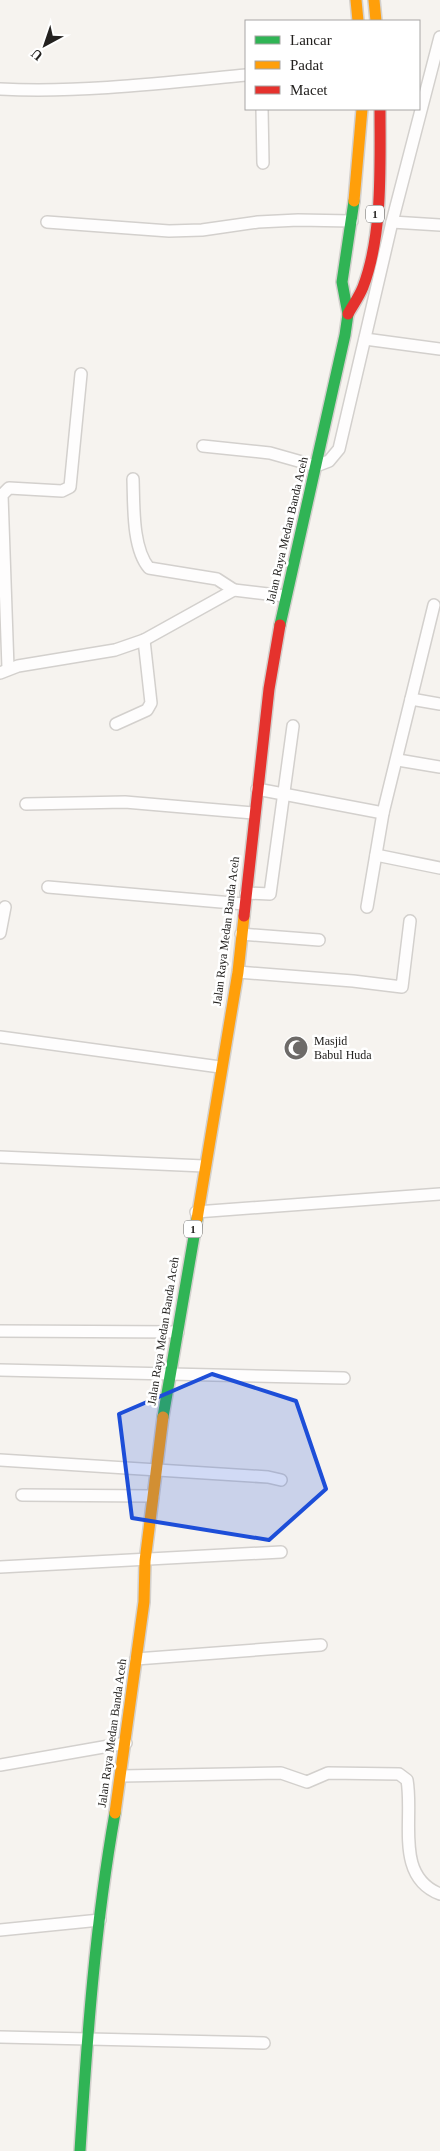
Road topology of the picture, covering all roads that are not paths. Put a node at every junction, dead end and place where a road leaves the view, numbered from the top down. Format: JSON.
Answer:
{"nodes":[{"id":1,"x":356,"y":0,"type":"edge"},
{"id":2,"x":374,"y":0,"type":"edge"},
{"id":3,"x":358,"y":20,"type":"edge"},
{"id":4,"x":376,"y":20,"type":"edge"},
{"id":5,"x":440,"y":37,"type":"edge"},
{"id":6,"x":245,"y":75,"type":"edge"},
{"id":7,"x":0,"y":89,"type":"edge"},
{"id":8,"x":262,"y":110,"type":"edge"},
{"id":9,"x":362,"y":110,"type":"edge"},
{"id":10,"x":380,"y":110,"type":"edge"},
{"id":11,"x":263,"y":163,"type":"dead end"},
{"id":12,"x":352,"y":221,"type":"junction"},
{"id":13,"x":47,"y":222,"type":"dead end"},
{"id":14,"x":392,"y":222,"type":"junction"},
{"id":15,"x":440,"y":225,"type":"edge"},
{"id":16,"x":348,"y":314,"type":"junction"},
{"id":17,"x":365,"y":338,"type":"junction"},
{"id":18,"x":440,"y":349,"type":"edge"},
{"id":19,"x":81,"y":374,"type":"dead end"},
{"id":20,"x":203,"y":446,"type":"dead end"},
{"id":21,"x":316,"y":466,"type":"junction"},
{"id":22,"x":133,"y":479,"type":"dead end"},
{"id":23,"x":2,"y":564,"type":"edge"},
{"id":24,"x":234,"y":590,"type":"junction"},
{"id":25,"x":286,"y":596,"type":"junction"},
{"id":26,"x":434,"y":605,"type":"dead end"},
{"id":27,"x":144,"y":640,"type":"junction"},
{"id":28,"x":4,"y":671,"type":"edge"},
{"id":29,"x":411,"y":699,"type":"junction"},
{"id":30,"x":440,"y":704,"type":"edge"},
{"id":31,"x":116,"y":724,"type":"dead end"},
{"id":32,"x":293,"y":726,"type":"dead end"},
{"id":33,"x":398,"y":760,"type":"junction"},
{"id":34,"x":440,"y":768,"type":"edge"},
{"id":35,"x":257,"y":789,"type":"junction"},
{"id":36,"x":282,"y":794,"type":"junction"},
{"id":37,"x":26,"y":804,"type":"dead end"},
{"id":38,"x":254,"y":813,"type":"junction"},
{"id":39,"x":383,"y":813,"type":"junction"},
{"id":40,"x":376,"y":855,"type":"junction"},
{"id":41,"x":440,"y":868,"type":"edge"},
{"id":42,"x":48,"y":887,"type":"dead end"},
{"id":43,"x":245,"y":898,"type":"junction"},
{"id":44,"x":367,"y":906,"type":"dead end"},
{"id":45,"x":5,"y":907,"type":"dead end"},
{"id":46,"x":410,"y":921,"type":"dead end"},
{"id":47,"x":0,"y":933,"type":"edge"},
{"id":48,"x":242,"y":934,"type":"junction"},
{"id":49,"x":319,"y":940,"type":"dead end"},
{"id":50,"x":238,"y":972,"type":"junction"},
{"id":51,"x":0,"y":1037,"type":"edge"},
{"id":52,"x":220,"y":1067,"type":"junction"},
{"id":53,"x":0,"y":1157,"type":"edge"},
{"id":54,"x":204,"y":1166,"type":"junction"},
{"id":55,"x":440,"y":1194,"type":"edge"},
{"id":56,"x":196,"y":1212,"type":"junction"},
{"id":57,"x":0,"y":1331,"type":"edge"},
{"id":58,"x":178,"y":1332,"type":"junction"},
{"id":59,"x":0,"y":1370,"type":"edge"},
{"id":60,"x":171,"y":1375,"type":"junction"},
{"id":61,"x":344,"y":1378,"type":"dead end"},
{"id":62,"x":0,"y":1460,"type":"edge"},
{"id":63,"x":156,"y":1470,"type":"junction"},
{"id":64,"x":281,"y":1480,"type":"dead end"},
{"id":65,"x":22,"y":1495,"type":"dead end"},
{"id":66,"x":153,"y":1496,"type":"junction"},
{"id":67,"x":281,"y":1552,"type":"dead end"},
{"id":68,"x":145,"y":1561,"type":"junction"},
{"id":69,"x":0,"y":1567,"type":"edge"},
{"id":70,"x":322,"y":1645,"type":"dead end"},
{"id":71,"x":136,"y":1659,"type":"junction"},
{"id":72,"x":126,"y":1743,"type":"junction"},
{"id":73,"x":0,"y":1765,"type":"edge"},
{"id":74,"x":121,"y":1776,"type":"junction"},
{"id":75,"x":440,"y":1894,"type":"edge"},
{"id":76,"x":100,"y":1920,"type":"junction"},
{"id":77,"x":0,"y":1930,"type":"edge"},
{"id":78,"x":0,"y":2037,"type":"edge"},
{"id":79,"x":87,"y":2040,"type":"junction"},
{"id":80,"x":264,"y":2043,"type":"dead end"},
{"id":81,"x":80,"y":2151,"type":"edge"}],
"edges":[{"from":1,"to":3,"type":"highway"},
{"from":2,"to":4,"type":"highway"},
{"from":5,"to":14,"type":"street"},
{"from":6,"to":7,"type":"street"},
{"from":8,"to":11,"type":"street"},
{"from":9,"to":12,"type":"highway","name":"Jalan Raya Medan Banda Aceh","number":"1"},
{"from":10,"to":16,"type":"highway","name":"Jalan Raya Medan Banda Aceh","number":"1"},
{"from":12,"to":13,"type":"street"},
{"from":12,"to":16,"type":"highway","name":"Jalan Raya Medan Banda Aceh","number":"1"},
{"from":14,"to":15,"type":"street"},
{"from":14,"to":17,"type":"street"},
{"from":16,"to":21,"type":"highway","name":"Jalan Raya Medan Banda Aceh","number":"1"},
{"from":17,"to":18,"type":"street"},
{"from":17,"to":21,"type":"street"},
{"from":19,"to":23,"type":"street"},
{"from":20,"to":21,"type":"street"},
{"from":21,"to":25,"type":"highway","name":"Jalan Raya Medan Banda Aceh","number":"1"},
{"from":22,"to":24,"type":"street"},
{"from":23,"to":28,"type":"street"},
{"from":24,"to":25,"type":"street"},
{"from":24,"to":27,"type":"street"},
{"from":25,"to":35,"type":"highway","name":"Jalan Raya Medan Banda Aceh","number":"1"},
{"from":26,"to":29,"type":"street"},
{"from":27,"to":28,"type":"street"},
{"from":27,"to":31,"type":"street"},
{"from":29,"to":30,"type":"street"},
{"from":29,"to":33,"type":"street"},
{"from":32,"to":36,"type":"street"},
{"from":33,"to":34,"type":"street"},
{"from":33,"to":39,"type":"street"},
{"from":35,"to":36,"type":"street"},
{"from":35,"to":38,"type":"highway","name":"Jalan Raya Medan Banda Aceh","number":"1"},
{"from":36,"to":39,"type":"street"},
{"from":36,"to":43,"type":"street"},
{"from":37,"to":38,"type":"street"},
{"from":38,"to":43,"type":"highway","name":"Jalan Raya Medan Banda Aceh","number":"1"},
{"from":39,"to":40,"type":"street"},
{"from":40,"to":41,"type":"street"},
{"from":40,"to":44,"type":"street"},
{"from":42,"to":43,"type":"street"},
{"from":43,"to":48,"type":"highway","name":"Jalan Raya Medan Banda Aceh","number":"1"},
{"from":45,"to":47,"type":"street"},
{"from":46,"to":50,"type":"street"},
{"from":48,"to":49,"type":"street"},
{"from":48,"to":50,"type":"highway","name":"Jalan Raya Medan Banda Aceh","number":"1"},
{"from":50,"to":52,"type":"highway","name":"Jalan Raya Medan Banda Aceh","number":"1"},
{"from":51,"to":52,"type":"street"},
{"from":52,"to":54,"type":"highway","name":"Jalan Raya Medan Banda Aceh","number":"1"},
{"from":53,"to":54,"type":"street"},
{"from":54,"to":56,"type":"highway","name":"Jalan Raya Medan Banda Aceh","number":"1"},
{"from":55,"to":56,"type":"street"},
{"from":56,"to":58,"type":"highway","name":"Jalan Raya Medan Banda Aceh","number":"1"},
{"from":57,"to":58,"type":"street"},
{"from":58,"to":60,"type":"highway","name":"Jalan Raya Medan Banda Aceh","number":"1"},
{"from":59,"to":60,"type":"street"},
{"from":60,"to":61,"type":"street"},
{"from":60,"to":63,"type":"highway","name":"Jalan Raya Medan Banda Aceh","number":"1"},
{"from":62,"to":63,"type":"street"},
{"from":63,"to":64,"type":"street"},
{"from":63,"to":66,"type":"highway","name":"Jalan Raya Medan Banda Aceh","number":"1"},
{"from":65,"to":66,"type":"street"},
{"from":66,"to":68,"type":"highway","name":"Jalan Raya Medan Banda Aceh","number":"1"},
{"from":67,"to":68,"type":"street"},
{"from":68,"to":69,"type":"street"},
{"from":68,"to":71,"type":"highway","name":"Jalan Raya Medan Banda Aceh","number":"1"},
{"from":70,"to":71,"type":"street"},
{"from":71,"to":72,"type":"highway","name":"Jalan Raya Medan Banda Aceh","number":"1"},
{"from":72,"to":73,"type":"street"},
{"from":72,"to":74,"type":"highway","name":"Jalan Raya Medan Banda Aceh","number":"1"},
{"from":74,"to":75,"type":"street"},
{"from":74,"to":76,"type":"highway","name":"Jalan Raya Medan Banda Aceh","number":"1"},
{"from":76,"to":77,"type":"street"},
{"from":76,"to":79,"type":"highway","name":"Jalan Raya Medan Banda Aceh","number":"1"},
{"from":78,"to":79,"type":"street"},
{"from":79,"to":80,"type":"street"},
{"from":79,"to":81,"type":"highway","name":"Jalan Raya Medan Banda Aceh","number":"1"}]}
